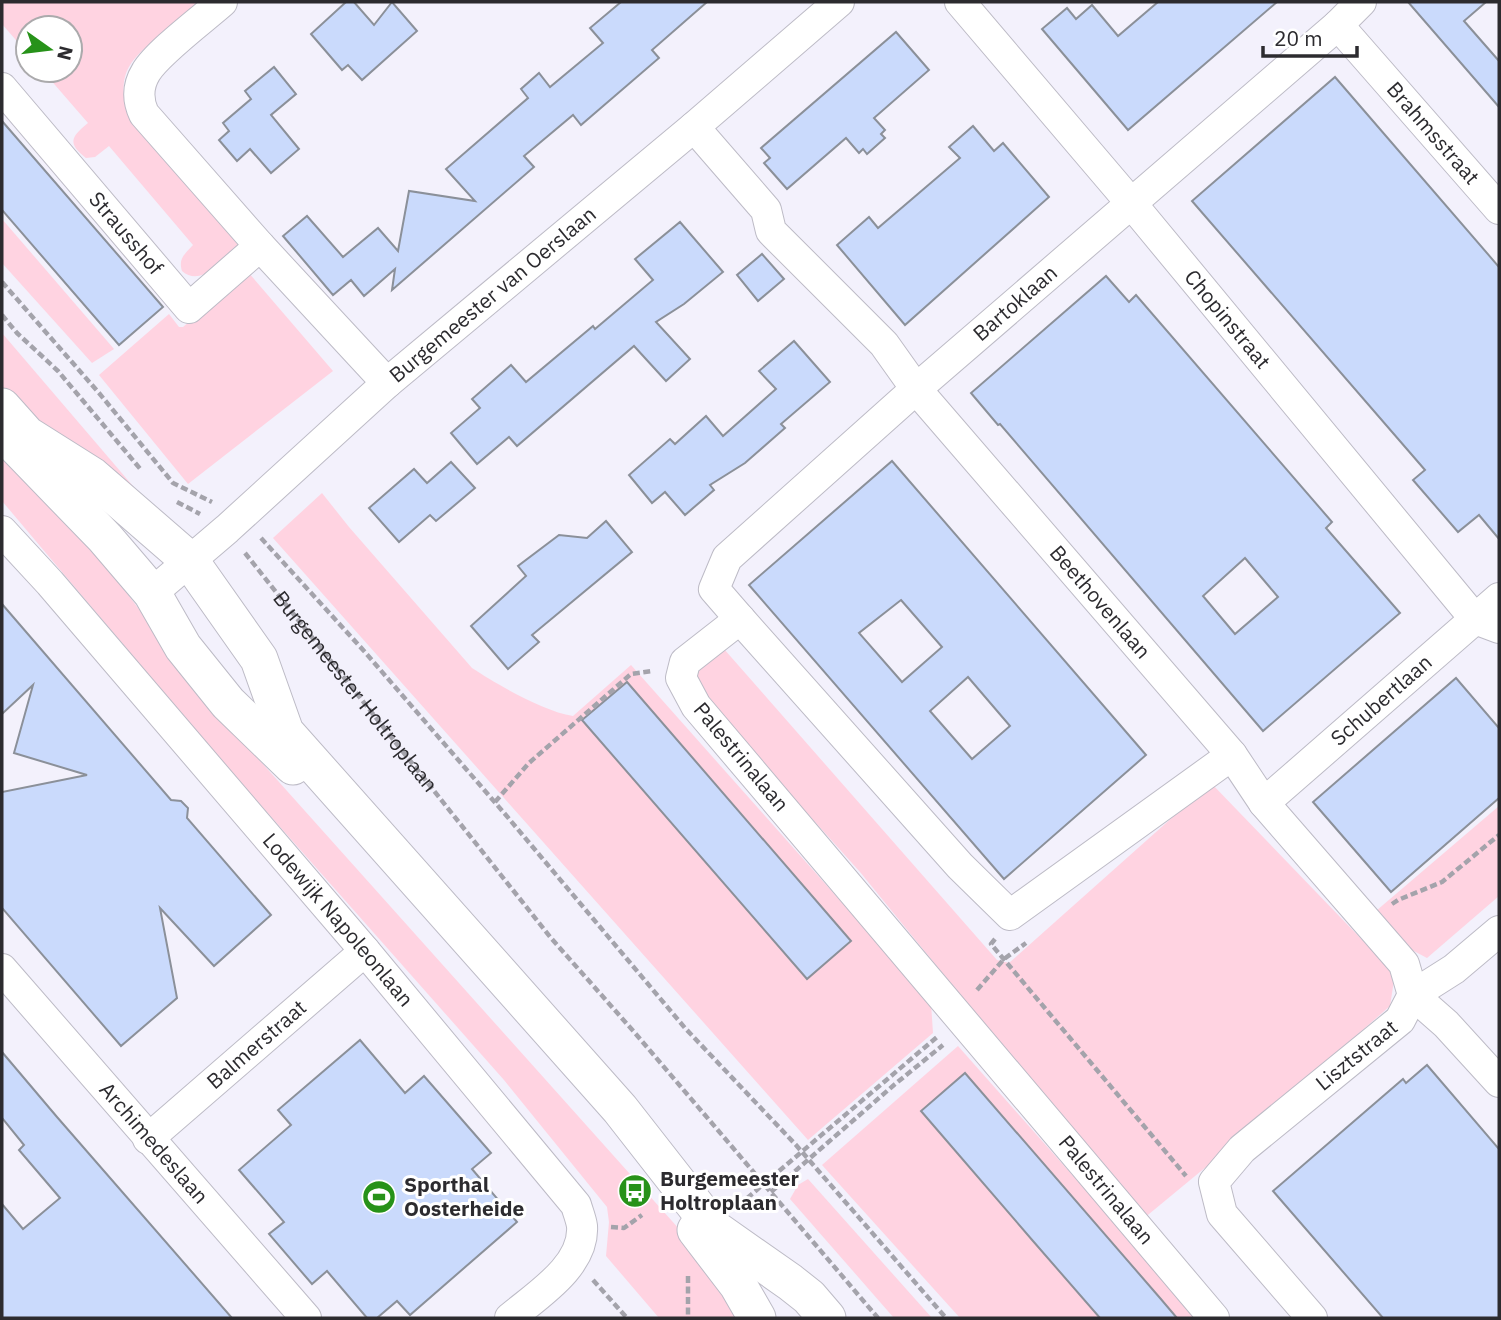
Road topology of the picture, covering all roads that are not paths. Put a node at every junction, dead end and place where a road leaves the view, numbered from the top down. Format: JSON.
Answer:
{"nodes":[{"id":1,"x":222,"y":2,"type":"edge"},
{"id":2,"x":839,"y":2,"type":"edge"},
{"id":3,"x":960,"y":2,"type":"edge"},
{"id":4,"x":1360,"y":2,"type":"edge"},
{"id":5,"x":1338,"y":25,"type":"junction"},
{"id":6,"x":2,"y":88,"type":"edge"},
{"id":7,"x":694,"y":127,"type":"junction"},
{"id":8,"x":1131,"y":203,"type":"junction"},
{"id":9,"x":1499,"y":209,"type":"edge"},
{"id":10,"x":260,"y":246,"type":"junction"},
{"id":11,"x":387,"y":383,"type":"junction"},
{"id":12,"x":916,"y":389,"type":"junction"},
{"id":13,"x":2,"y":407,"type":"edge"},
{"id":14,"x":2,"y":431,"type":"edge"},
{"id":15,"x":6,"y":544,"type":"edge"},
{"id":16,"x":190,"y":561,"type":"junction"},
{"id":17,"x":152,"y":593,"type":"junction"},
{"id":18,"x":1499,"y":598,"type":"edge"},
{"id":19,"x":740,"y":619,"type":"junction"},
{"id":20,"x":1487,"y":624,"type":"edge"},
{"id":21,"x":1232,"y":755,"type":"junction"},
{"id":22,"x":1264,"y":803,"type":"junction"},
{"id":23,"x":1499,"y":931,"type":"edge"},
{"id":24,"x":365,"y":951,"type":"junction"},
{"id":25,"x":2,"y":969,"type":"edge"},
{"id":26,"x":1413,"y":995,"type":"junction"},
{"id":27,"x":1499,"y":1082,"type":"edge"},
{"id":28,"x":148,"y":1139,"type":"junction"},
{"id":29,"x":306,"y":1318,"type":"edge"},
{"id":30,"x":510,"y":1318,"type":"edge"},
{"id":31,"x":757,"y":1318,"type":"edge"},
{"id":32,"x":827,"y":1318,"type":"edge"},
{"id":33,"x":1214,"y":1318,"type":"edge"},
{"id":34,"x":1312,"y":1318,"type":"edge"}],
"edges":[{"from":1,"to":10,"type":"street"},
{"from":2,"to":7,"type":"street","name":"Burgemeester van Oerslaan"},
{"from":3,"to":8,"type":"street","name":"Chopinstraat"},
{"from":4,"to":5,"type":"street","name":"Bartoklaan"},
{"from":5,"to":8,"type":"street","name":"Bartoklaan"},
{"from":5,"to":9,"type":"street","name":"Brahmsstraat"},
{"from":6,"to":10,"type":"street","name":"Strausshof"},
{"from":7,"to":11,"type":"street","name":"Burgemeester van Oerslaan"},
{"from":7,"to":12,"type":"street","name":"Beethovenlaan"},
{"from":8,"to":12,"type":"street","name":"Bartoklaan"},
{"from":8,"to":20,"type":"street","name":"Chopinstraat"},
{"from":10,"to":11,"type":"street"},
{"from":11,"to":16,"type":"street","name":"Burgemeester van Oerslaan"},
{"from":12,"to":19,"type":"street","name":"Bartoklaan"},
{"from":12,"to":21,"type":"street","name":"Beethovenlaan"},
{"from":13,"to":16,"type":"street"},
{"from":14,"to":17,"type":"street"},
{"from":15,"to":24,"type":"street","name":"Lodewijk Napoleonlaan"},
{"from":16,"to":17,"type":"street","name":"Burgemeester van Oerslaan"},
{"from":16,"to":32,"type":"street"},
{"from":17,"to":31,"type":"street"},
{"from":18,"to":20,"type":"street","name":"Schubertlaan"},
{"from":19,"to":21,"type":"street"},
{"from":19,"to":33,"type":"street","name":"Palestrinalaan"},
{"from":20,"to":22,"type":"street","name":"Schubertlaan"},
{"from":21,"to":22,"type":"street","name":"Beethovenlaan"},
{"from":22,"to":26,"type":"street","name":"Beethovenlaan"},
{"from":23,"to":26,"type":"street","name":"Lisztstraat"},
{"from":24,"to":28,"type":"street","name":"Balmerstraat"},
{"from":24,"to":30,"type":"street","name":"Lodewijk Napoleonlaan"},
{"from":25,"to":28,"type":"street","name":"Archimedeslaan"},
{"from":26,"to":27,"type":"street"},
{"from":26,"to":34,"type":"street","name":"Lisztstraat"},
{"from":28,"to":29,"type":"street","name":"Archimedeslaan"}]}
